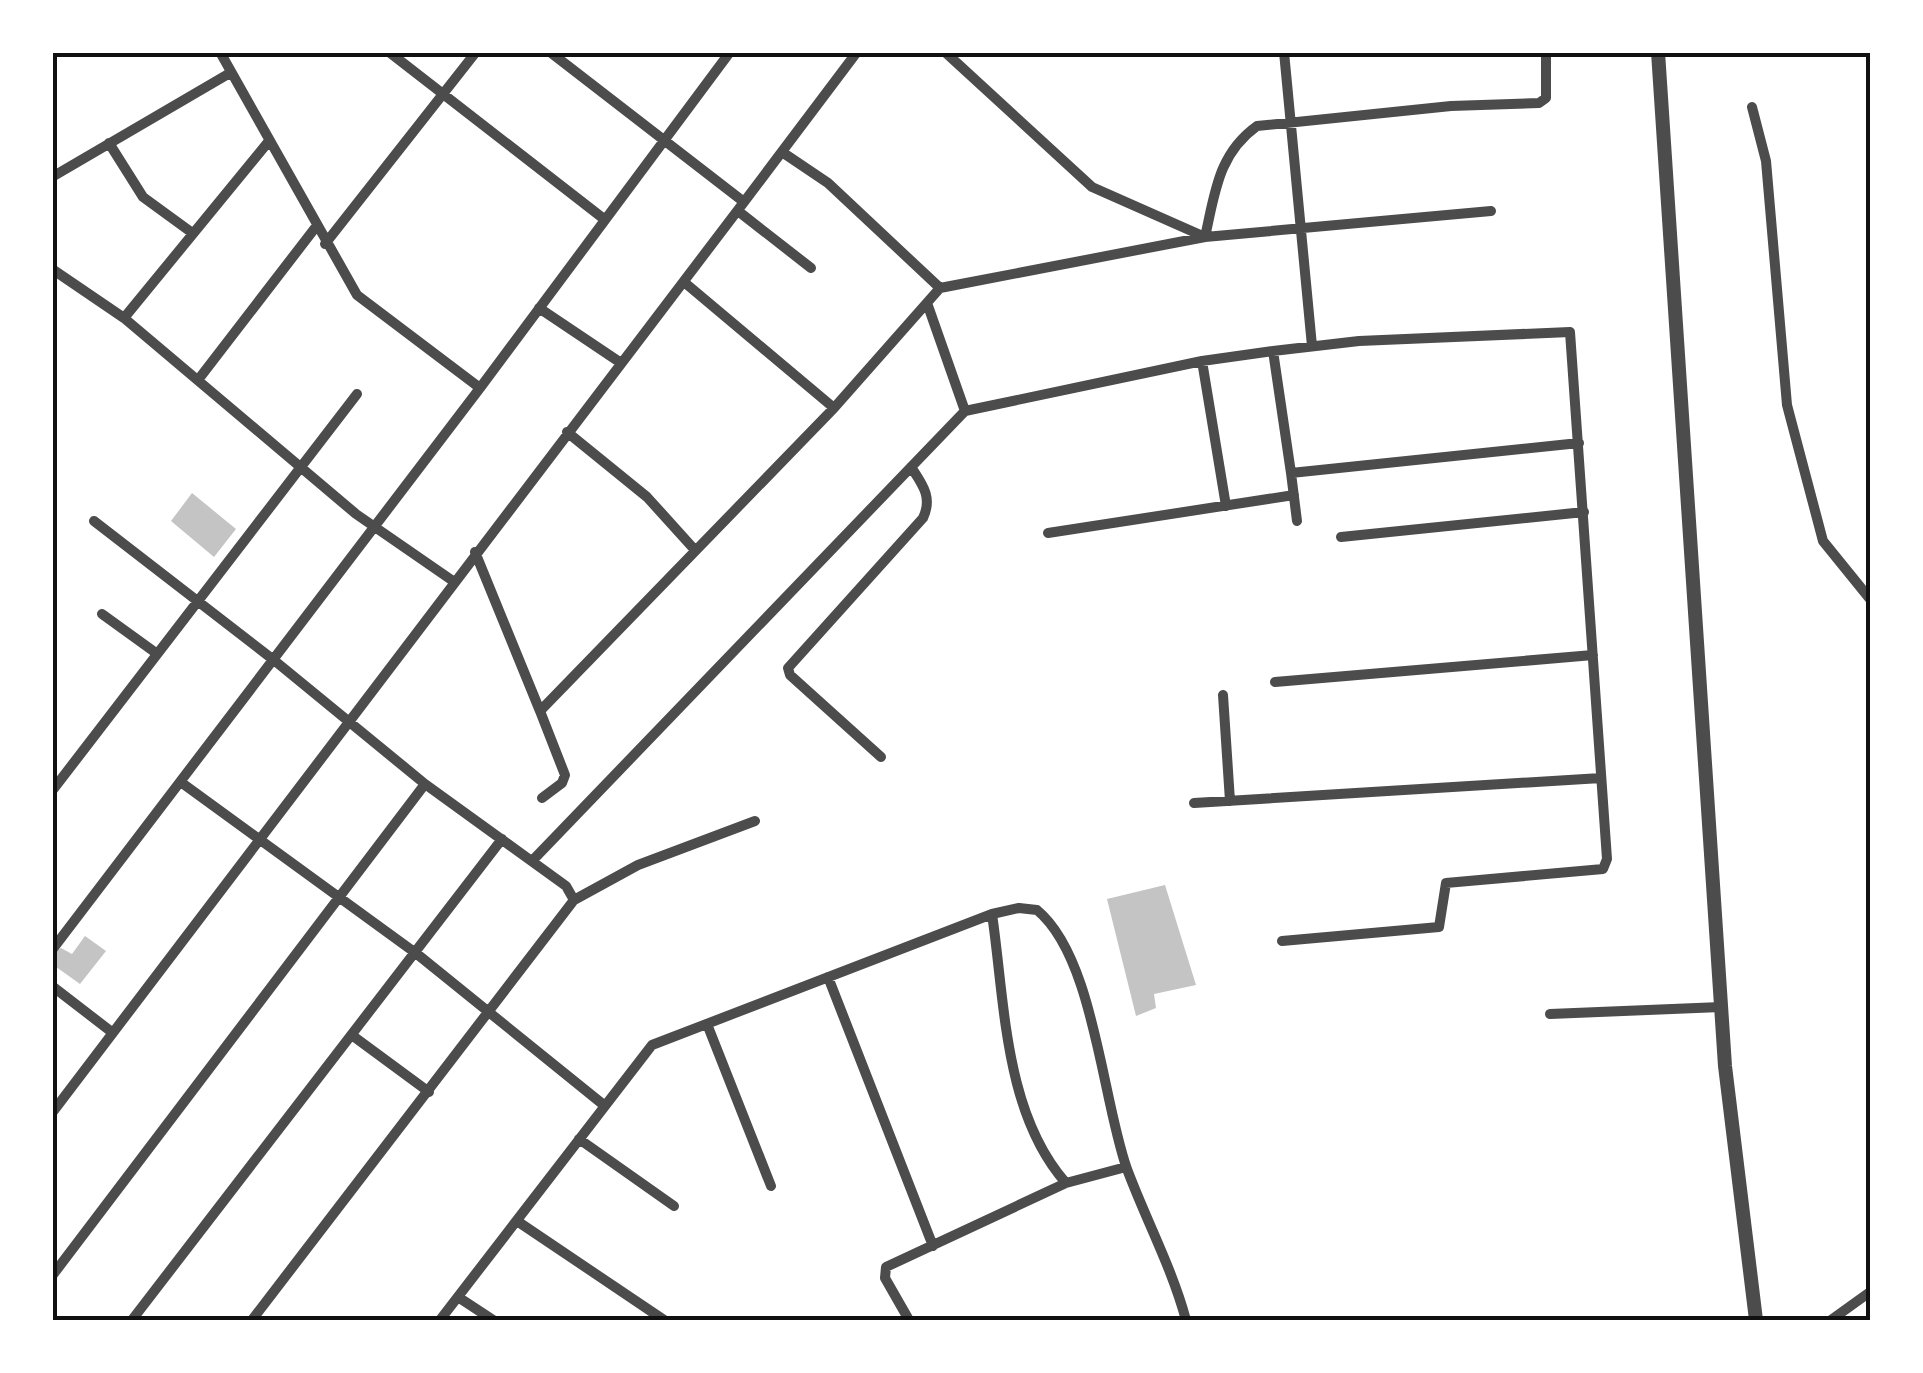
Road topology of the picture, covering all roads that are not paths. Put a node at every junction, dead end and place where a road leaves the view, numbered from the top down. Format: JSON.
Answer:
{"nodes":[{"id":1,"x":220,"y":52,"type":"edge"},
{"id":2,"x":389,"y":52,"type":"edge"},
{"id":3,"x":476,"y":52,"type":"edge"},
{"id":4,"x":550,"y":52,"type":"edge"},
{"id":5,"x":730,"y":52,"type":"edge"},
{"id":6,"x":857,"y":52,"type":"edge"},
{"id":7,"x":945,"y":52,"type":"edge"},
{"id":8,"x":1116,"y":52,"type":"edge"},
{"id":9,"x":1131,"y":52,"type":"edge"},
{"id":10,"x":1284,"y":52,"type":"edge"},
{"id":11,"x":1546,"y":52,"type":"edge"},
{"id":12,"x":1658,"y":52,"type":"edge"},
{"id":13,"x":230,"y":73,"type":"junction"},
{"id":14,"x":443,"y":94,"type":"junction"},
{"id":15,"x":1752,"y":106,"type":"dead end"},
{"id":16,"x":1292,"y":121,"type":"junction"},
{"id":17,"x":663,"y":140,"type":"junction"},
{"id":18,"x":269,"y":141,"type":"junction"},
{"id":19,"x":109,"y":143,"type":"junction"},
{"id":20,"x":782,"y":152,"type":"junction"},
{"id":21,"x":52,"y":176,"type":"edge"},
{"id":22,"x":741,"y":206,"type":"junction"},
{"id":23,"x":1491,"y":211,"type":"dead end"},
{"id":24,"x":604,"y":219,"type":"junction"},
{"id":25,"x":1303,"y":227,"type":"junction"},
{"id":26,"x":315,"y":228,"type":"junction"},
{"id":27,"x":191,"y":232,"type":"junction"},
{"id":28,"x":1204,"y":237,"type":"junction"},
{"id":29,"x":325,"y":244,"type":"junction"},
{"id":30,"x":811,"y":268,"type":"dead end"},
{"id":31,"x":52,"y":269,"type":"edge"},
{"id":32,"x":684,"y":282,"type":"junction"},
{"id":33,"x":940,"y":288,"type":"junction"},
{"id":34,"x":927,"y":303,"type":"junction"},
{"id":35,"x":539,"y":308,"type":"junction"},
{"id":36,"x":124,"y":318,"type":"junction"},
{"id":37,"x":1312,"y":346,"type":"junction"},
{"id":38,"x":1273,"y":351,"type":"junction"},
{"id":39,"x":1202,"y":361,"type":"junction"},
{"id":40,"x":621,"y":363,"type":"junction"},
{"id":41,"x":198,"y":380,"type":"junction"},
{"id":42,"x":480,"y":388,"type":"junction"},
{"id":43,"x":357,"y":394,"type":"dead end"},
{"id":44,"x":834,"y":408,"type":"junction"},
{"id":45,"x":965,"y":411,"type":"junction"},
{"id":46,"x":567,"y":432,"type":"junction"},
{"id":47,"x":1579,"y":443,"type":"junction"},
{"id":48,"x":300,"y":466,"type":"junction"},
{"id":49,"x":912,"y":467,"type":"junction"},
{"id":50,"x":1290,"y":473,"type":"junction"},
{"id":51,"x":1294,"y":495,"type":"junction"},
{"id":52,"x":1226,"y":506,"type":"junction"},
{"id":53,"x":1584,"y":512,"type":"junction"},
{"id":54,"x":1297,"y":520,"type":"dead end"},
{"id":55,"x":94,"y":522,"type":"dead end"},
{"id":56,"x":374,"y":526,"type":"junction"},
{"id":57,"x":1048,"y":532,"type":"dead end"},
{"id":58,"x":1341,"y":537,"type":"dead end"},
{"id":59,"x":694,"y":549,"type":"junction"},
{"id":60,"x":475,"y":552,"type":"junction"},
{"id":61,"x":453,"y":580,"type":"junction"},
{"id":62,"x":1870,"y":599,"type":"edge"},
{"id":63,"x":195,"y":600,"type":"junction"},
{"id":64,"x":102,"y":614,"type":"dead end"},
{"id":65,"x":156,"y":653,"type":"junction"},
{"id":66,"x":1593,"y":655,"type":"junction"},
{"id":67,"x":275,"y":660,"type":"junction"},
{"id":68,"x":1275,"y":682,"type":"dead end"},
{"id":69,"x":1223,"y":695,"type":"dead end"},
{"id":70,"x":540,"y":711,"type":"junction"},
{"id":71,"x":348,"y":720,"type":"junction"},
{"id":72,"x":881,"y":757,"type":"dead end"},
{"id":73,"x":1602,"y":778,"type":"junction"},
{"id":74,"x":182,"y":783,"type":"junction"},
{"id":75,"x":425,"y":784,"type":"junction"},
{"id":76,"x":52,"y":791,"type":"edge"},
{"id":77,"x":542,"y":798,"type":"dead end"},
{"id":78,"x":1230,"y":800,"type":"junction"},
{"id":79,"x":1194,"y":803,"type":"dead end"},
{"id":80,"x":755,"y":821,"type":"dead end"},
{"id":81,"x":258,"y":839,"type":"junction"},
{"id":82,"x":502,"y":840,"type":"junction"},
{"id":83,"x":532,"y":861,"type":"junction"},
{"id":84,"x":340,"y":896,"type":"junction"},
{"id":85,"x":574,"y":900,"type":"junction"},
{"id":86,"x":992,"y":914,"type":"junction"},
{"id":87,"x":1282,"y":941,"type":"dead end"},
{"id":88,"x":52,"y":950,"type":"edge"},
{"id":89,"x":417,"y":954,"type":"junction"},
{"id":90,"x":828,"y":977,"type":"junction"},
{"id":91,"x":52,"y":986,"type":"edge"},
{"id":92,"x":1721,"y":1007,"type":"junction"},
{"id":93,"x":490,"y":1013,"type":"junction"},
{"id":94,"x":1550,"y":1014,"type":"dead end"},
{"id":95,"x":707,"y":1024,"type":"junction"},
{"id":96,"x":113,"y":1033,"type":"junction"},
{"id":97,"x":353,"y":1036,"type":"junction"},
{"id":98,"x":428,"y":1092,"type":"junction"},
{"id":99,"x":605,"y":1106,"type":"junction"},
{"id":100,"x":52,"y":1114,"type":"edge"},
{"id":101,"x":579,"y":1139,"type":"junction"},
{"id":102,"x":1126,"y":1167,"type":"junction"},
{"id":103,"x":1066,"y":1183,"type":"junction"},
{"id":104,"x":771,"y":1186,"type":"dead end"},
{"id":105,"x":674,"y":1206,"type":"dead end"},
{"id":106,"x":517,"y":1220,"type":"junction"},
{"id":107,"x":933,"y":1246,"type":"junction"},
{"id":108,"x":52,"y":1276,"type":"edge"},
{"id":109,"x":1870,"y":1292,"type":"edge"},
{"id":110,"x":458,"y":1297,"type":"junction"},
{"id":111,"x":132,"y":1320,"type":"edge"},
{"id":112,"x":252,"y":1320,"type":"edge"},
{"id":113,"x":440,"y":1320,"type":"edge"},
{"id":114,"x":493,"y":1320,"type":"edge"},
{"id":115,"x":664,"y":1320,"type":"edge"},
{"id":116,"x":908,"y":1320,"type":"edge"},
{"id":117,"x":1186,"y":1320,"type":"edge"},
{"id":118,"x":1756,"y":1320,"type":"edge"},
{"id":119,"x":1831,"y":1320,"type":"edge"}],
"edges":[{"from":1,"to":13,"type":"street"},
{"from":2,"to":14,"type":"street"},
{"from":3,"to":14,"type":"street"},
{"from":4,"to":17,"type":"street"},
{"from":5,"to":17,"type":"street"},
{"from":6,"to":20,"type":"street"},
{"from":7,"to":28,"type":"street"},
{"from":8,"to":9,"type":"street"},
{"from":10,"to":16,"type":"street"},
{"from":11,"to":16,"type":"street"},
{"from":12,"to":92,"type":"street"},
{"from":13,"to":18,"type":"street"},
{"from":13,"to":19,"type":"street"},
{"from":14,"to":24,"type":"street"},
{"from":14,"to":29,"type":"street"},
{"from":15,"to":62,"type":"street"},
{"from":16,"to":25,"type":"street"},
{"from":16,"to":28,"type":"street"},
{"from":17,"to":22,"type":"street"},
{"from":17,"to":24,"type":"street"},
{"from":18,"to":26,"type":"street"},
{"from":18,"to":27,"type":"street"},
{"from":19,"to":21,"type":"street"},
{"from":19,"to":27,"type":"street"},
{"from":20,"to":22,"type":"street"},
{"from":20,"to":33,"type":"street"},
{"from":22,"to":30,"type":"street"},
{"from":22,"to":32,"type":"street"},
{"from":23,"to":25,"type":"street"},
{"from":24,"to":35,"type":"street"},
{"from":25,"to":28,"type":"street"},
{"from":25,"to":37,"type":"street"},
{"from":26,"to":29,"type":"street"},
{"from":26,"to":41,"type":"street"},
{"from":27,"to":36,"type":"street"},
{"from":28,"to":33,"type":"street"},
{"from":29,"to":42,"type":"street"},
{"from":31,"to":36,"type":"street"},
{"from":32,"to":40,"type":"street"},
{"from":32,"to":44,"type":"street"},
{"from":33,"to":34,"type":"street"},
{"from":34,"to":44,"type":"street"},
{"from":34,"to":45,"type":"street"},
{"from":35,"to":40,"type":"street"},
{"from":35,"to":42,"type":"street"},
{"from":36,"to":41,"type":"street"},
{"from":37,"to":38,"type":"street"},
{"from":37,"to":47,"type":"street"},
{"from":38,"to":39,"type":"street"},
{"from":38,"to":50,"type":"street"},
{"from":39,"to":45,"type":"street"},
{"from":39,"to":52,"type":"street"},
{"from":40,"to":46,"type":"street"},
{"from":41,"to":48,"type":"street"},
{"from":42,"to":56,"type":"street"},
{"from":43,"to":48,"type":"street"},
{"from":44,"to":59,"type":"street"},
{"from":45,"to":49,"type":"street"},
{"from":46,"to":59,"type":"street"},
{"from":46,"to":60,"type":"street"},
{"from":47,"to":50,"type":"street"},
{"from":47,"to":53,"type":"street"},
{"from":48,"to":56,"type":"street"},
{"from":48,"to":63,"type":"street"},
{"from":49,"to":72,"type":"street"},
{"from":49,"to":83,"type":"street"},
{"from":50,"to":51,"type":"street"},
{"from":51,"to":52,"type":"street"},
{"from":51,"to":54,"type":"street"},
{"from":52,"to":57,"type":"street"},
{"from":53,"to":58,"type":"street"},
{"from":53,"to":66,"type":"street"},
{"from":55,"to":63,"type":"street"},
{"from":56,"to":61,"type":"street"},
{"from":56,"to":67,"type":"street"},
{"from":59,"to":70,"type":"street"},
{"from":60,"to":61,"type":"street"},
{"from":60,"to":70,"type":"street"},
{"from":61,"to":71,"type":"street"},
{"from":63,"to":65,"type":"street"},
{"from":63,"to":67,"type":"street"},
{"from":64,"to":65,"type":"street"},
{"from":65,"to":76,"type":"street"},
{"from":66,"to":68,"type":"street"},
{"from":66,"to":73,"type":"street"},
{"from":67,"to":71,"type":"street"},
{"from":67,"to":74,"type":"street"},
{"from":69,"to":78,"type":"street"},
{"from":70,"to":77,"type":"street"},
{"from":71,"to":75,"type":"street"},
{"from":71,"to":81,"type":"street"},
{"from":73,"to":78,"type":"street"},
{"from":73,"to":87,"type":"street"},
{"from":74,"to":81,"type":"street"},
{"from":74,"to":88,"type":"street"},
{"from":75,"to":82,"type":"street"},
{"from":75,"to":84,"type":"street"},
{"from":78,"to":79,"type":"street"},
{"from":80,"to":85,"type":"street"},
{"from":81,"to":84,"type":"street"},
{"from":81,"to":96,"type":"street"},
{"from":82,"to":83,"type":"street"},
{"from":82,"to":89,"type":"street"},
{"from":83,"to":85,"type":"street"},
{"from":84,"to":89,"type":"street"},
{"from":84,"to":108,"type":"street"},
{"from":85,"to":93,"type":"street"},
{"from":86,"to":90,"type":"street"},
{"from":86,"to":102,"type":"street"},
{"from":86,"to":103,"type":"street"},
{"from":89,"to":93,"type":"street"},
{"from":89,"to":97,"type":"street"},
{"from":90,"to":95,"type":"street"},
{"from":90,"to":107,"type":"street"},
{"from":91,"to":96,"type":"street"},
{"from":92,"to":94,"type":"street"},
{"from":92,"to":118,"type":"street"},
{"from":93,"to":98,"type":"street"},
{"from":93,"to":99,"type":"street"},
{"from":95,"to":99,"type":"street"},
{"from":95,"to":104,"type":"street"},
{"from":96,"to":100,"type":"street"},
{"from":97,"to":98,"type":"street"},
{"from":97,"to":111,"type":"street"},
{"from":98,"to":112,"type":"street"},
{"from":99,"to":101,"type":"street"},
{"from":101,"to":105,"type":"street"},
{"from":101,"to":106,"type":"street"},
{"from":102,"to":103,"type":"street"},
{"from":102,"to":117,"type":"street"},
{"from":103,"to":107,"type":"street"},
{"from":106,"to":110,"type":"street"},
{"from":106,"to":115,"type":"street"},
{"from":107,"to":116,"type":"street"},
{"from":109,"to":119,"type":"street"},
{"from":110,"to":113,"type":"street"},
{"from":110,"to":114,"type":"street"}]}
